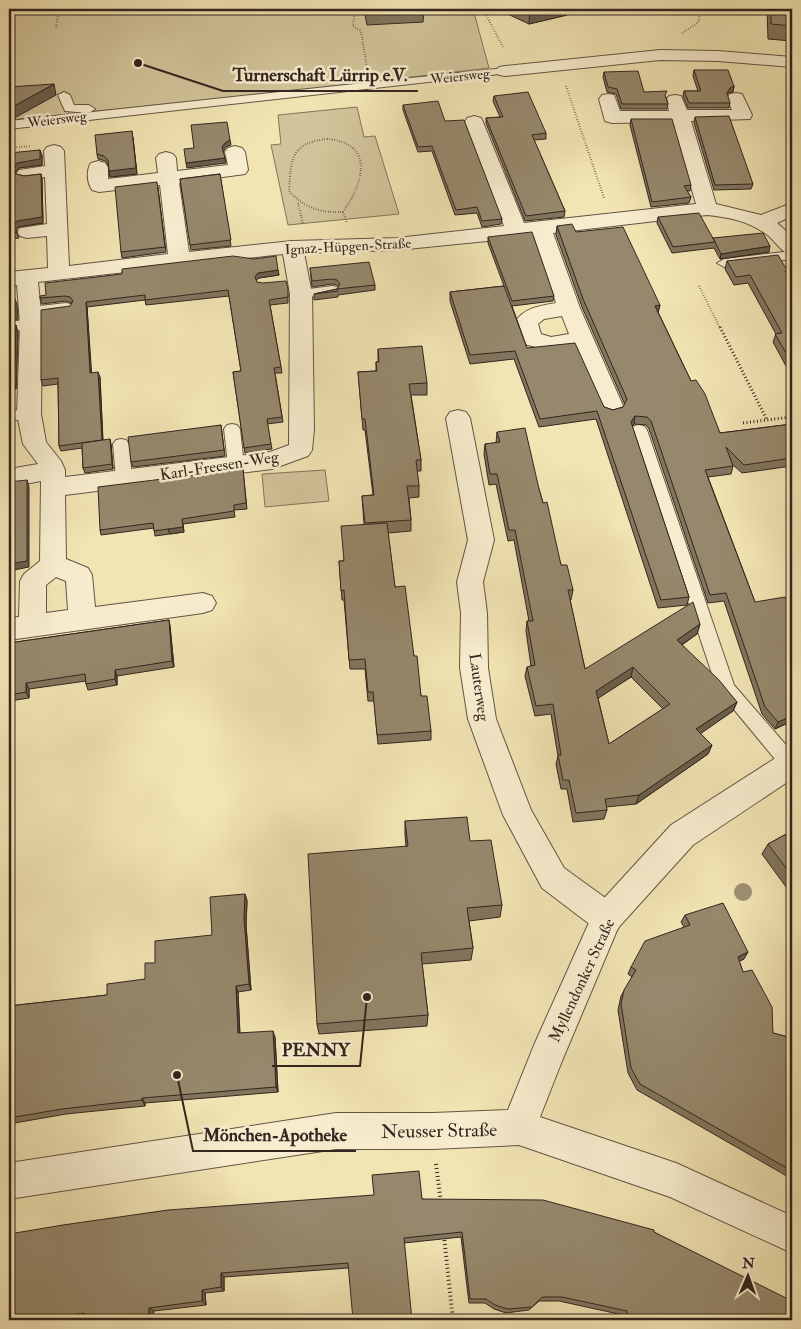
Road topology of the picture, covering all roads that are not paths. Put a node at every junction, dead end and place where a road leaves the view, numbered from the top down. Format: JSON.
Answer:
{"nodes":[{"id":1,"x":792,"y":62,"type":"edge"},
{"id":2,"x":505,"y":71,"type":"joint"},
{"id":3,"x":64,"y":95,"type":"dead end"},
{"id":4,"x":674,"y":98,"type":"dead end"},
{"id":5,"x":736,"y":98,"type":"dead end"},
{"id":6,"x":608,"y":100,"type":"dead end"},
{"id":7,"x":118,"y":112,"type":"junction"},
{"id":8,"x":679,"y":116,"type":"junction"},
{"id":9,"x":474,"y":122,"type":"dead end"},
{"id":10,"x":9,"y":125,"type":"edge"},
{"id":11,"x":235,"y":152,"type":"dead end"},
{"id":12,"x":166,"y":158,"type":"dead end"},
{"id":13,"x":98,"y":167,"type":"dead end"},
{"id":14,"x":26,"y":174,"type":"edge"},
{"id":15,"x":168,"y":178,"type":"junction"},
{"id":16,"x":707,"y":209,"type":"junction"},
{"id":17,"x":792,"y":209,"type":"edge"},
{"id":18,"x":761,"y":222,"type":"junction"},
{"id":19,"x":57,"y":229,"type":"junction"},
{"id":20,"x":541,"y":229,"type":"junction"},
{"id":21,"x":27,"y":232,"type":"dead end"},
{"id":22,"x":517,"y":232,"type":"junction"},
{"id":23,"x":292,"y":247,"type":"junction"},
{"id":24,"x":792,"y":248,"type":"edge"},
{"id":25,"x":792,"y":255,"type":"edge"},
{"id":26,"x":180,"y":259,"type":"junction"},
{"id":27,"x":724,"y":263,"type":"edge"},
{"id":28,"x":59,"y":273,"type":"junction"},
{"id":29,"x":18,"y":279,"type":"edge"},
{"id":30,"x":293,"y":285,"type":"junction"},
{"id":31,"x":332,"y":290,"type":"edge"},
{"id":32,"x":66,"y":306,"type":"edge"},
{"id":33,"x":568,"y":308,"type":"junction"},
{"id":34,"x":23,"y":321,"type":"edge"},
{"id":35,"x":583,"y":340,"type":"junction"},
{"id":36,"x":19,"y":383,"type":"edge"},
{"id":37,"x":612,"y":408,"type":"edge"},
{"id":38,"x":19,"y":415,"type":"edge"},
{"id":39,"x":458,"y":418,"type":"dead end"},
{"id":40,"x":232,"y":430,"type":"dead end"},
{"id":41,"x":639,"y":430,"type":"edge"},
{"id":42,"x":122,"y":444,"type":"dead end"},
{"id":43,"x":236,"y":464,"type":"junction"},
{"id":44,"x":9,"y":478,"type":"edge"},
{"id":45,"x":53,"y":479,"type":"junction"},
{"id":46,"x":124,"y":479,"type":"junction"},
{"id":47,"x":53,"y":565,"type":"junction"},
{"id":48,"x":203,"y":603,"type":"dead end"},
{"id":49,"x":82,"y":618,"type":"junction"},
{"id":50,"x":21,"y":627,"type":"edge"},
{"id":51,"x":791,"y":764,"type":"edge"},
{"id":52,"x":607,"y":918,"type":"junction"},
{"id":53,"x":519,"y":1127,"type":"junction"},
{"id":54,"x":9,"y":1181,"type":"edge"},
{"id":55,"x":792,"y":1235,"type":"edge"}],
"edges":[{"from":1,"to":2,"type":"street","name":"Weiersweg"},
{"from":2,"to":7,"type":"lane","name":"Weiersweg"},
{"from":3,"to":7,"type":"lane"},
{"from":4,"to":8,"type":"street"},
{"from":5,"to":8,"type":"street"},
{"from":6,"to":8,"type":"street"},
{"from":7,"to":10,"type":"lane","name":"Weiersweg"},
{"from":8,"to":16,"type":"street"},
{"from":9,"to":22,"type":"street"},
{"from":11,"to":15,"type":"street"},
{"from":12,"to":15,"type":"street"},
{"from":13,"to":15,"type":"street"},
{"from":14,"to":19,"type":"street"},
{"from":15,"to":26,"type":"street"},
{"from":16,"to":18,"type":"street","name":"Ignaz-Hüpgen-Straße"},
{"from":16,"to":20,"type":"street","name":"Ignaz-Hüpgen-Straße"},
{"from":17,"to":18,"type":"street"},
{"from":18,"to":24,"type":"street","name":"Ignaz-Hüpgen-Straße"},
{"from":19,"to":21,"type":"street"},
{"from":19,"to":28,"type":"street"},
{"from":20,"to":22,"type":"street","name":"Ignaz-Hüpgen-Straße"},
{"from":20,"to":33,"type":"street"},
{"from":22,"to":23,"type":"street","name":"Ignaz-Hüpgen-Straße"},
{"from":23,"to":26,"type":"street","name":"Ignaz-Hüpgen-Straße"},
{"from":23,"to":30,"type":"street","name":"Karl-Freesen-Weg"},
{"from":25,"to":27,"type":"lane"},
{"from":26,"to":28,"type":"street","name":"Ignaz-Hüpgen-Straße"},
{"from":28,"to":29,"type":"street","name":"Ignaz-Hüpgen-Straße"},
{"from":29,"to":34,"type":"street"},
{"from":30,"to":31,"type":"lane"},
{"from":30,"to":43,"type":"street","name":"Karl-Freesen-Weg"},
{"from":32,"to":34,"type":"lane"},
{"from":33,"to":35,"type":"street"},
{"from":33,"to":35,"type":"street"},
{"from":34,"to":36,"type":"street"},
{"from":35,"to":37,"type":"street"},
{"from":36,"to":38,"type":"street"},
{"from":38,"to":45,"type":"street"},
{"from":39,"to":52,"type":"street","name":"Lauterweg"},
{"from":40,"to":43,"type":"lane"},
{"from":41,"to":51,"type":"lane"},
{"from":42,"to":46,"type":"lane"},
{"from":43,"to":46,"type":"street","name":"Karl-Freesen-Weg"},
{"from":44,"to":45,"type":"street","name":"Karl-Freesen-Weg"},
{"from":45,"to":46,"type":"street","name":"Karl-Freesen-Weg"},
{"from":45,"to":47,"type":"street"},
{"from":47,"to":49,"type":"street"},
{"from":47,"to":50,"type":"street"},
{"from":48,"to":49,"type":"street"},
{"from":49,"to":50,"type":"street"},
{"from":51,"to":52,"type":"street","name":"Myllendonker Straße"},
{"from":52,"to":53,"type":"street","name":"Myllendonker Straße"},
{"from":53,"to":54,"type":"street","name":"Neusser Straße"},
{"from":53,"to":55,"type":"street","name":"Neusser Straße"}]}
